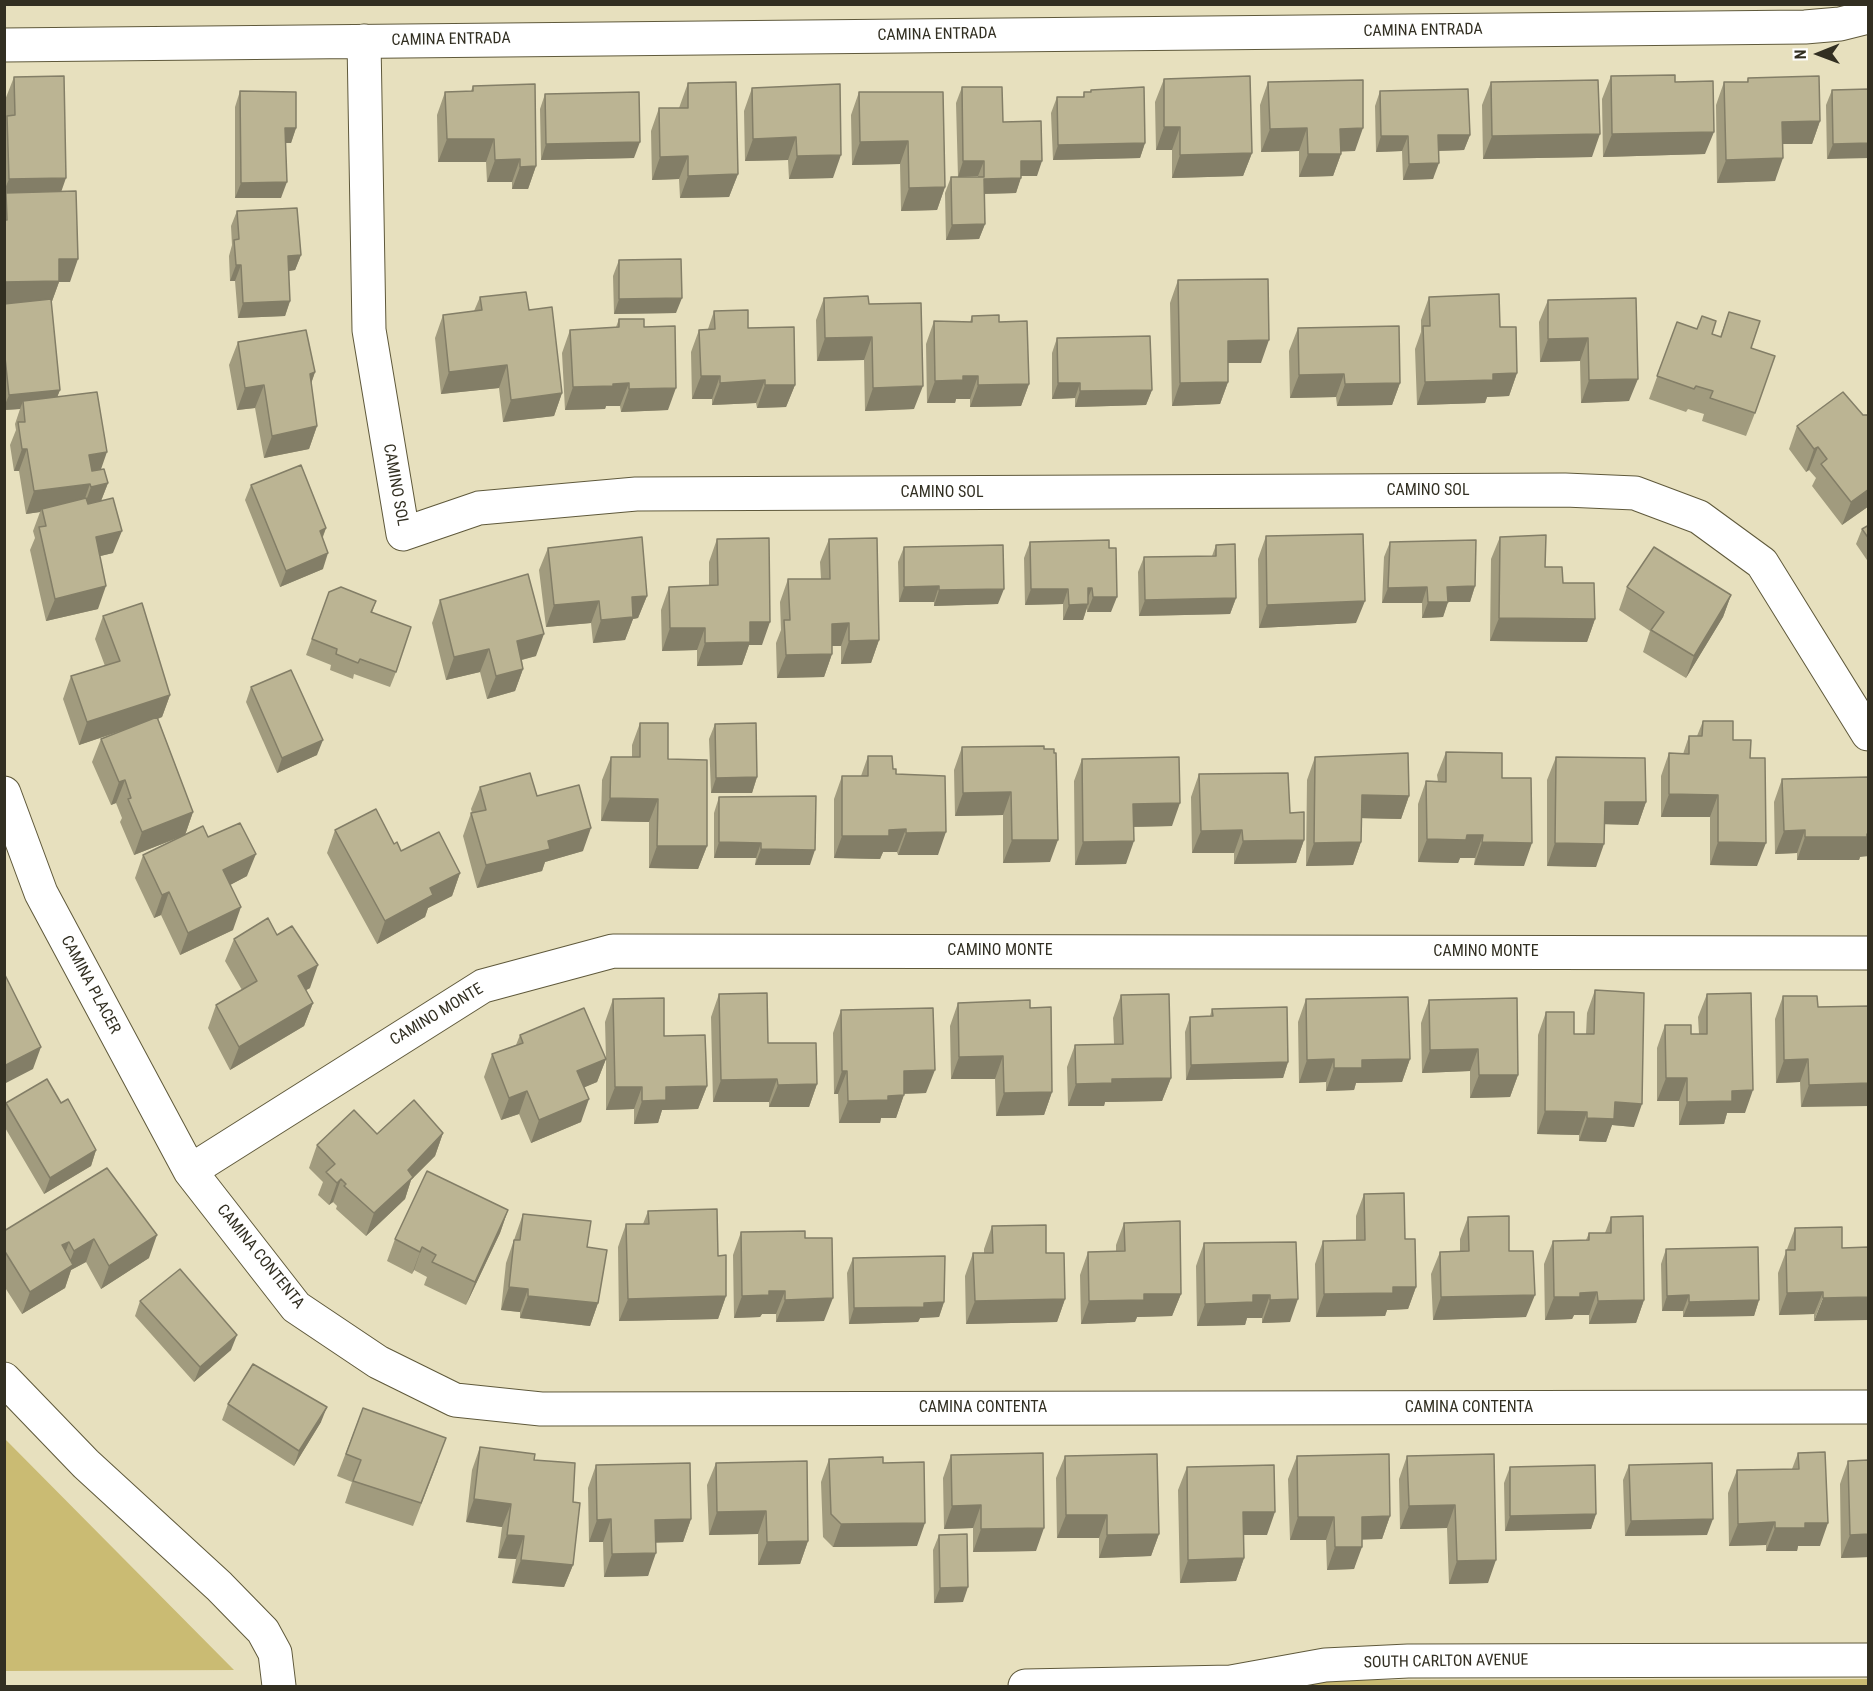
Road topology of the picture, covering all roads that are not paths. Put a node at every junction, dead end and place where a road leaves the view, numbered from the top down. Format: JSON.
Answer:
{"nodes":[{"id":1,"x":1869,"y":17,"type":"edge"},
{"id":2,"x":364,"y":40,"type":"junction"},
{"id":3,"x":4,"y":45,"type":"edge"},
{"id":4,"x":1869,"y":734,"type":"edge"},
{"id":5,"x":4,"y":793,"type":"edge"},
{"id":6,"x":1869,"y":952,"type":"edge"},
{"id":7,"x":190,"y":1171,"type":"junction"},
{"id":8,"x":4,"y":1379,"type":"edge"},
{"id":9,"x":1869,"y":1407,"type":"edge"},
{"id":10,"x":1869,"y":1660,"type":"edge"},
{"id":11,"x":1169,"y":1685,"type":"edge"},
{"id":12,"x":279,"y":1686,"type":"edge"},
{"id":13,"x":1025,"y":1686,"type":"edge"}],
"edges":[{"from":1,"to":2,"type":"street","name":"CAMINA ENTRADA"},
{"from":2,"to":3,"type":"street","name":"CAMINA ENTRADA"},
{"from":2,"to":4,"type":"street","name":"CAMINO SOL"},
{"from":5,"to":7,"type":"street","name":"CAMINA PLACER"},
{"from":6,"to":7,"type":"street","name":"CAMINO MONTE"},
{"from":7,"to":9,"type":"street","name":"CAMINA CONTENTA"},
{"from":8,"to":12,"type":"street"},
{"from":10,"to":11,"type":"street","name":"SOUTH CARLTON AVENUE"},
{"from":11,"to":13,"type":"street","name":"SOUTH CARLTON AVENUE"}]}
